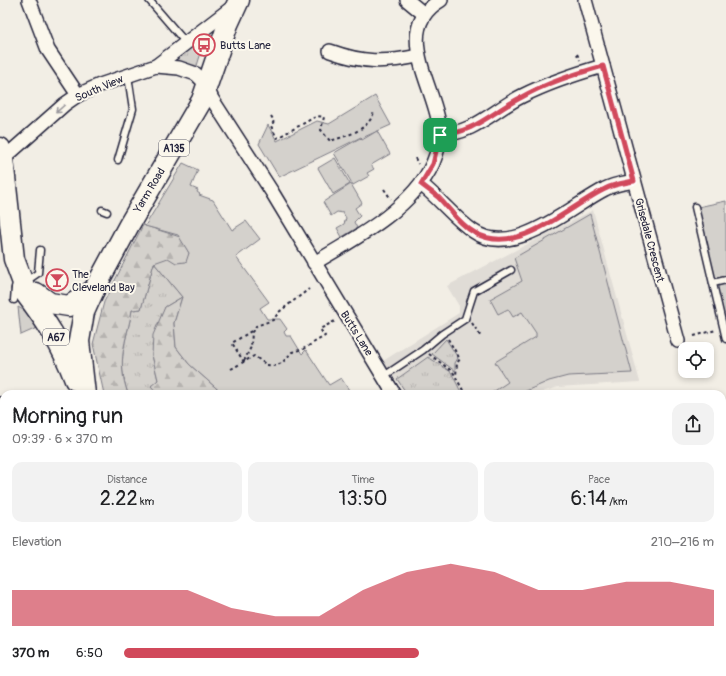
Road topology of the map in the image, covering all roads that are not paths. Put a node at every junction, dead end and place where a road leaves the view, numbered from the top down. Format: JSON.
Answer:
{"nodes":[{"id":1,"x":29,"y":0,"type":"edge"},
{"id":2,"x":149,"y":0,"type":"edge"},
{"id":3,"x":407,"y":0,"type":"edge"},
{"id":4,"x":441,"y":0,"type":"edge"},
{"id":5,"x":585,"y":0,"type":"edge"},
{"id":6,"x":238,"y":2,"type":"edge"},
{"id":7,"x":424,"y":14,"type":"junction"},
{"id":8,"x":187,"y":44,"type":"junction"},
{"id":9,"x":330,"y":51,"type":"dead end"},
{"id":10,"x":418,"y":56,"type":"junction"},
{"id":11,"x":156,"y":66,"type":"junction"},
{"id":12,"x":603,"y":66,"type":"junction"},
{"id":13,"x":128,"y":76,"type":"junction"},
{"id":14,"x":207,"y":87,"type":"junction"},
{"id":15,"x":78,"y":95,"type":"junction"},
{"id":16,"x":440,"y":135,"type":"junction"},
{"id":17,"x":2,"y":153,"type":"edge"},
{"id":18,"x":118,"y":160,"type":"dead end"},
{"id":19,"x":634,"y":181,"type":"junction"},
{"id":20,"x":421,"y":184,"type":"junction"},
{"id":21,"x":695,"y":207,"type":"dead end"},
{"id":22,"x":40,"y":250,"type":"dead end"},
{"id":23,"x":314,"y":263,"type":"junction"},
{"id":24,"x":511,"y":270,"type":"dead end"},
{"id":25,"x":726,"y":280,"type":"edge"},
{"id":26,"x":713,"y":283,"type":"junction"},
{"id":27,"x":94,"y":290,"type":"junction"},
{"id":28,"x":24,"y":292,"type":"junction"},
{"id":29,"x":79,"y":336,"type":"junction"},
{"id":30,"x":726,"y":339,"type":"edge"},
{"id":31,"x":678,"y":341,"type":"dead end"},
{"id":32,"x":384,"y":376,"type":"junction"},
{"id":33,"x":79,"y":390,"type":"edge"},
{"id":34,"x":82,"y":390,"type":"edge"},
{"id":35,"x":392,"y":390,"type":"edge"}],
"edges":[{"from":1,"to":15,"type":"street"},
{"from":2,"to":8,"type":"lane"},
{"from":3,"to":7,"type":"street"},
{"from":4,"to":7,"type":"street"},
{"from":5,"to":12,"type":"street","name":"Grisedale Crescent"},
{"from":6,"to":8,"type":"street"},
{"from":6,"to":14,"type":"main road","name":"Yarm Road","number":"A135"},
{"from":7,"to":10,"type":"street"},
{"from":8,"to":11,"type":"street"},
{"from":9,"to":10,"type":"street"},
{"from":10,"to":16,"type":"street"},
{"from":11,"to":13,"type":"street","name":"South View"},
{"from":11,"to":14,"type":"street","name":"South View"},
{"from":12,"to":16,"type":"street"},
{"from":12,"to":19,"type":"street","name":"Grisedale Crescent"},
{"from":13,"to":15,"type":"street","name":"South View"},
{"from":13,"to":18,"type":"lane"},
{"from":14,"to":23,"type":"street","name":"Butts Lane"},
{"from":14,"to":27,"type":"main road","name":"Yarm Road","number":"A135"},
{"from":15,"to":17,"type":"street","name":"South View","one_way":true},
{"from":16,"to":20,"type":"street"},
{"from":17,"to":28,"type":"main road","number":"A67"},
{"from":19,"to":20,"type":"street"},
{"from":19,"to":31,"type":"street","name":"Grisedale Crescent"},
{"from":20,"to":23,"type":"street"},
{"from":21,"to":26,"type":"lane"},
{"from":22,"to":28,"type":"lane"},
{"from":23,"to":32,"type":"street","name":"Butts Lane"},
{"from":24,"to":32,"type":"lane"},
{"from":25,"to":26,"type":"lane"},
{"from":26,"to":30,"type":"lane"},
{"from":27,"to":28,"type":"main road"},
{"from":27,"to":29,"type":"main road","name":"Yarm Road","number":"A135"},
{"from":28,"to":29,"type":"main road","number":"A67"},
{"from":28,"to":33,"type":"main road","number":"A67"},
{"from":29,"to":34,"type":"main road","number":"A67"},
{"from":32,"to":35,"type":"street","name":"Butts Lane"}]}
